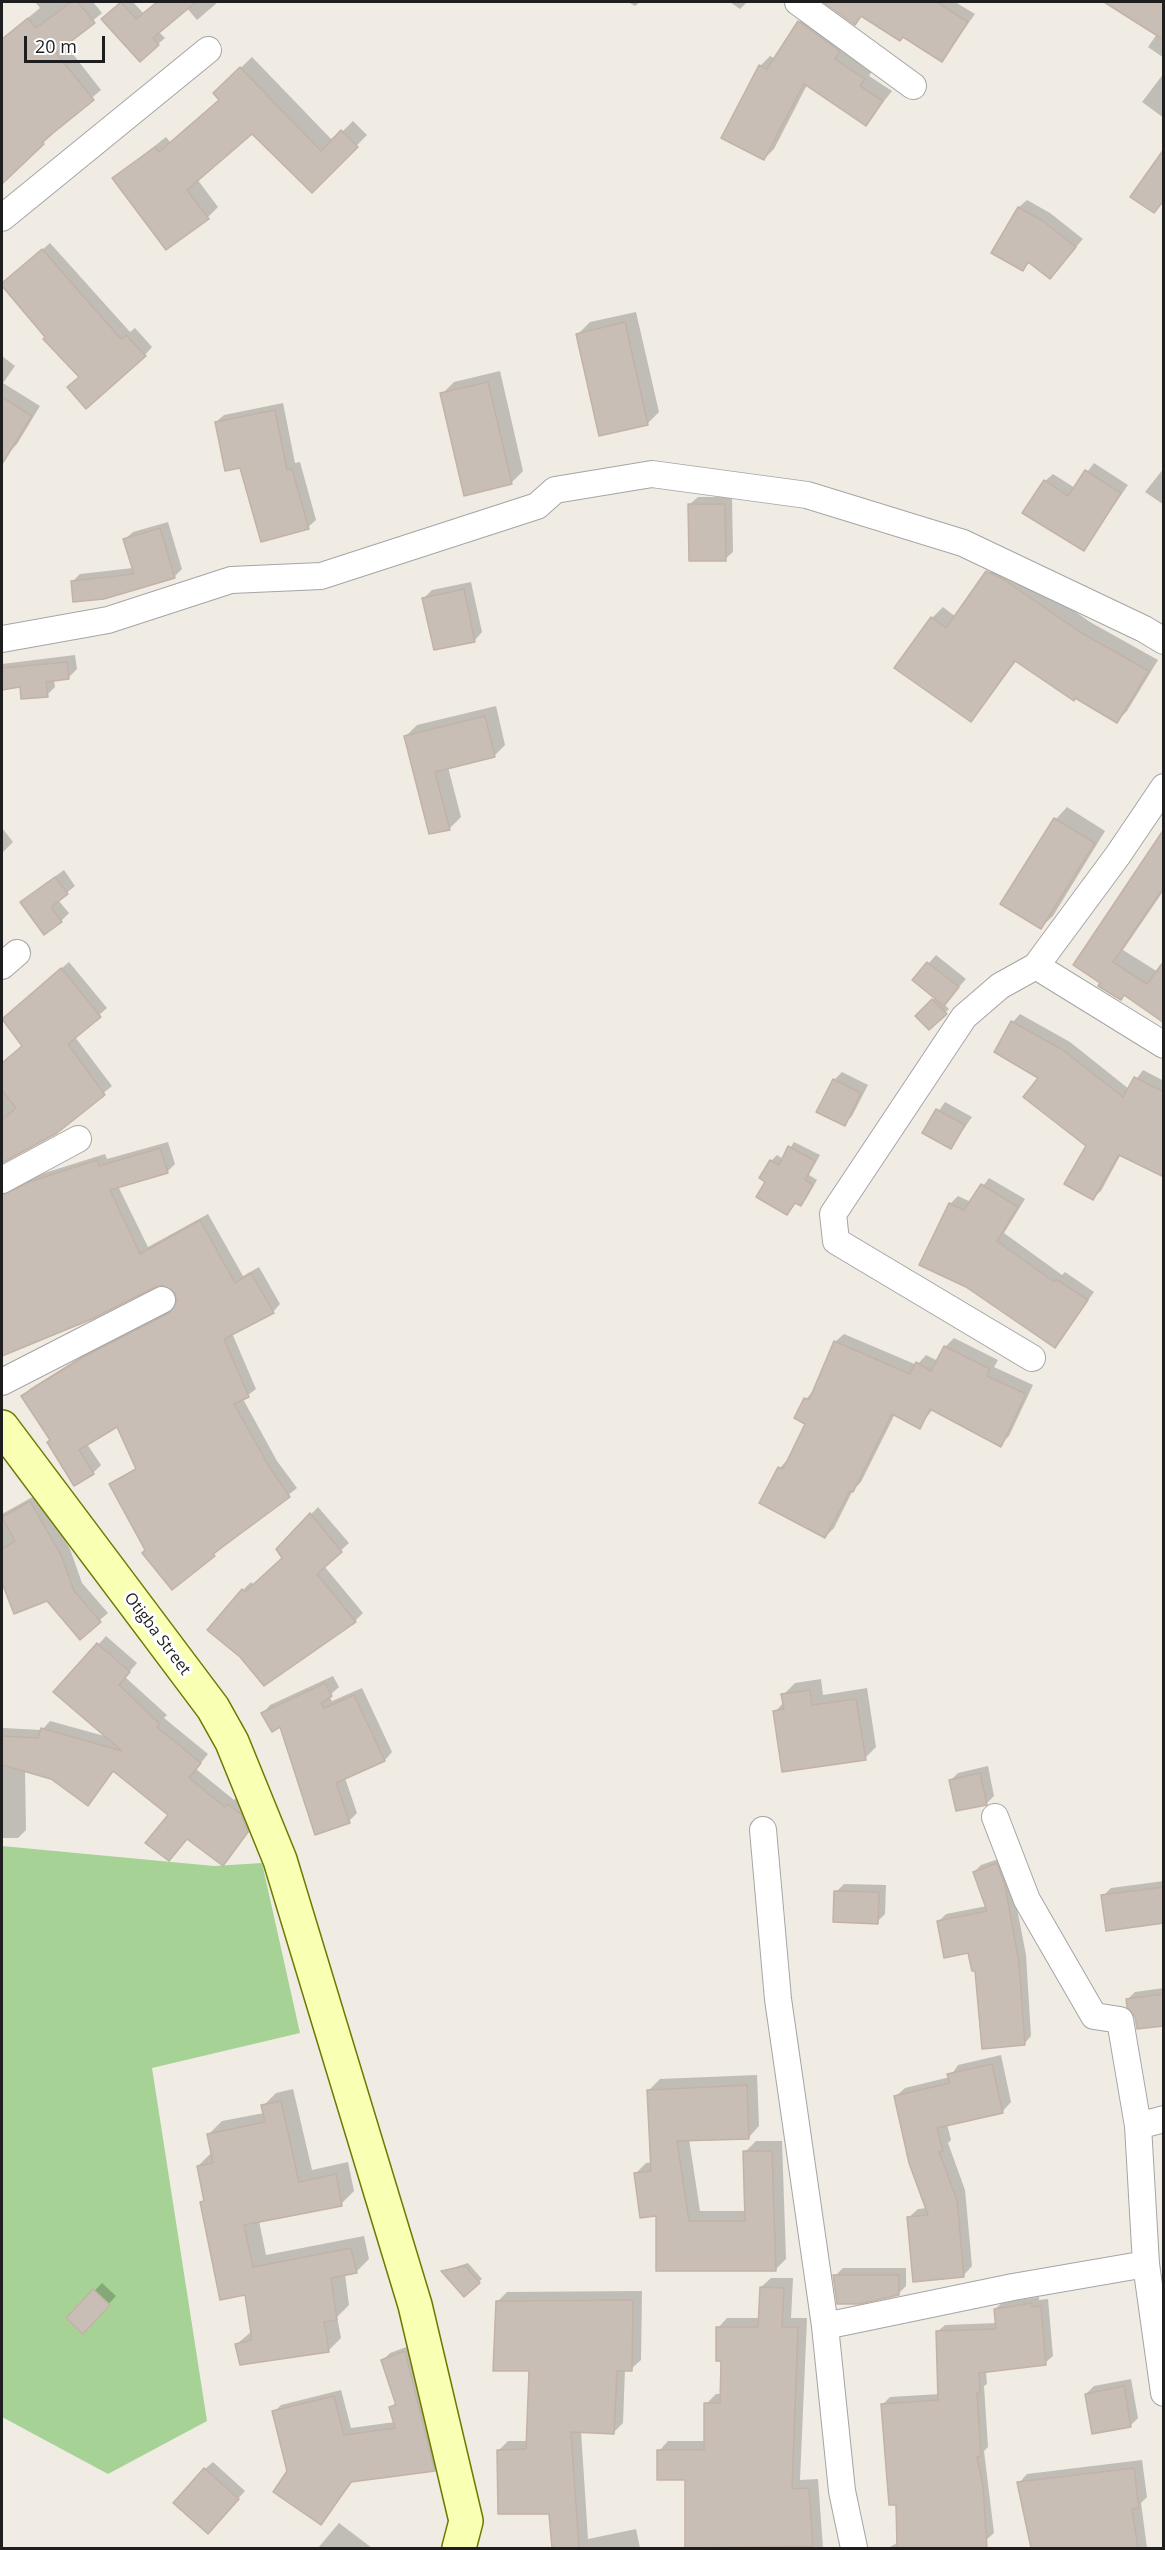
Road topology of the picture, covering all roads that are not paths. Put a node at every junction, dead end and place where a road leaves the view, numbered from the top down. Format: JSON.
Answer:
{"nodes":[{"id":1,"x":798,"y":2,"type":"edge"},
{"id":2,"x":208,"y":50,"type":"dead end"},
{"id":3,"x":913,"y":86,"type":"dead end"},
{"id":4,"x":2,"y":218,"type":"edge"},
{"id":5,"x":2,"y":639,"type":"edge"},
{"id":6,"x":1164,"y":641,"type":"edge"},
{"id":7,"x":1164,"y":787,"type":"edge"},
{"id":8,"x":1036,"y":966,"type":"junction"},
{"id":9,"x":1164,"y":1045,"type":"edge"},
{"id":10,"x":78,"y":1139,"type":"dead end"},
{"id":11,"x":2,"y":1180,"type":"edge"},
{"id":12,"x":162,"y":1300,"type":"dead end"},
{"id":13,"x":1032,"y":1358,"type":"dead end"},
{"id":14,"x":2,"y":1382,"type":"edge"},
{"id":15,"x":2,"y":1429,"type":"edge"},
{"id":16,"x":995,"y":1817,"type":"dead end"},
{"id":17,"x":763,"y":1830,"type":"dead end"},
{"id":18,"x":1164,"y":2119,"type":"edge"},
{"id":19,"x":1138,"y":2126,"type":"junction"},
{"id":20,"x":1146,"y":2264,"type":"junction"},
{"id":21,"x":825,"y":2326,"type":"junction"},
{"id":22,"x":1164,"y":2393,"type":"edge"},
{"id":23,"x":465,"y":2539,"type":"edge"},
{"id":24,"x":854,"y":2548,"type":"edge"}],
"edges":[{"from":1,"to":3,"type":"street"},
{"from":2,"to":4,"type":"street"},
{"from":5,"to":6,"type":"street"},
{"from":7,"to":8,"type":"street"},
{"from":8,"to":9,"type":"street"},
{"from":8,"to":13,"type":"street"},
{"from":10,"to":11,"type":"street"},
{"from":12,"to":14,"type":"street"},
{"from":15,"to":23,"type":"street","name":"Otigba Street"},
{"from":16,"to":19,"type":"street"},
{"from":17,"to":21,"type":"street"},
{"from":18,"to":19,"type":"street"},
{"from":19,"to":20,"type":"street"},
{"from":20,"to":21,"type":"street"},
{"from":20,"to":22,"type":"street"},
{"from":21,"to":24,"type":"street"}]}
